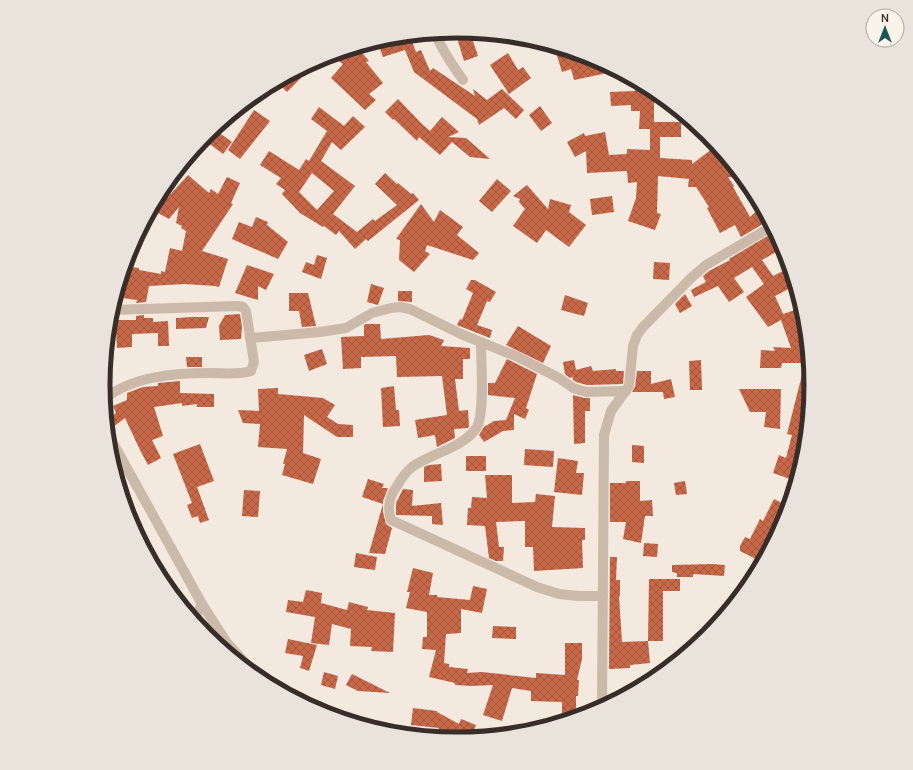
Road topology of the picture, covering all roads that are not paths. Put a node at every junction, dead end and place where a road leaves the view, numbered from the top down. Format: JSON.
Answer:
{"nodes":[{"id":1,"x":438,"y":39,"type":"edge"},
{"id":2,"x":463,"y":80,"type":"dead end"},
{"id":3,"x":767,"y":230,"type":"edge"},
{"id":4,"x":118,"y":310,"type":"edge"},
{"id":5,"x":250,"y":338,"type":"junction"},
{"id":6,"x":481,"y":342,"type":"junction"},
{"id":7,"x":626,"y":391,"type":"junction"},
{"id":8,"x":110,"y":394,"type":"edge"},
{"id":9,"x":115,"y":446,"type":"edge"},
{"id":10,"x":603,"y":596,"type":"junction"},
{"id":11,"x":202,"y":604,"type":"junction"},
{"id":12,"x":197,"y":615,"type":"edge"},
{"id":13,"x":238,"y":654,"type":"edge"},
{"id":14,"x":602,"y":700,"type":"edge"}],
"edges":[{"from":1,"to":2,"type":"street"},
{"from":3,"to":7,"type":"street"},
{"from":4,"to":5,"type":"street"},
{"from":5,"to":6,"type":"street"},
{"from":5,"to":8,"type":"street"},
{"from":6,"to":7,"type":"street"},
{"from":6,"to":10,"type":"street"},
{"from":7,"to":10,"type":"street"},
{"from":9,"to":11,"type":"street"},
{"from":10,"to":14,"type":"street"},
{"from":11,"to":12,"type":"street"},
{"from":11,"to":13,"type":"street"}]}
